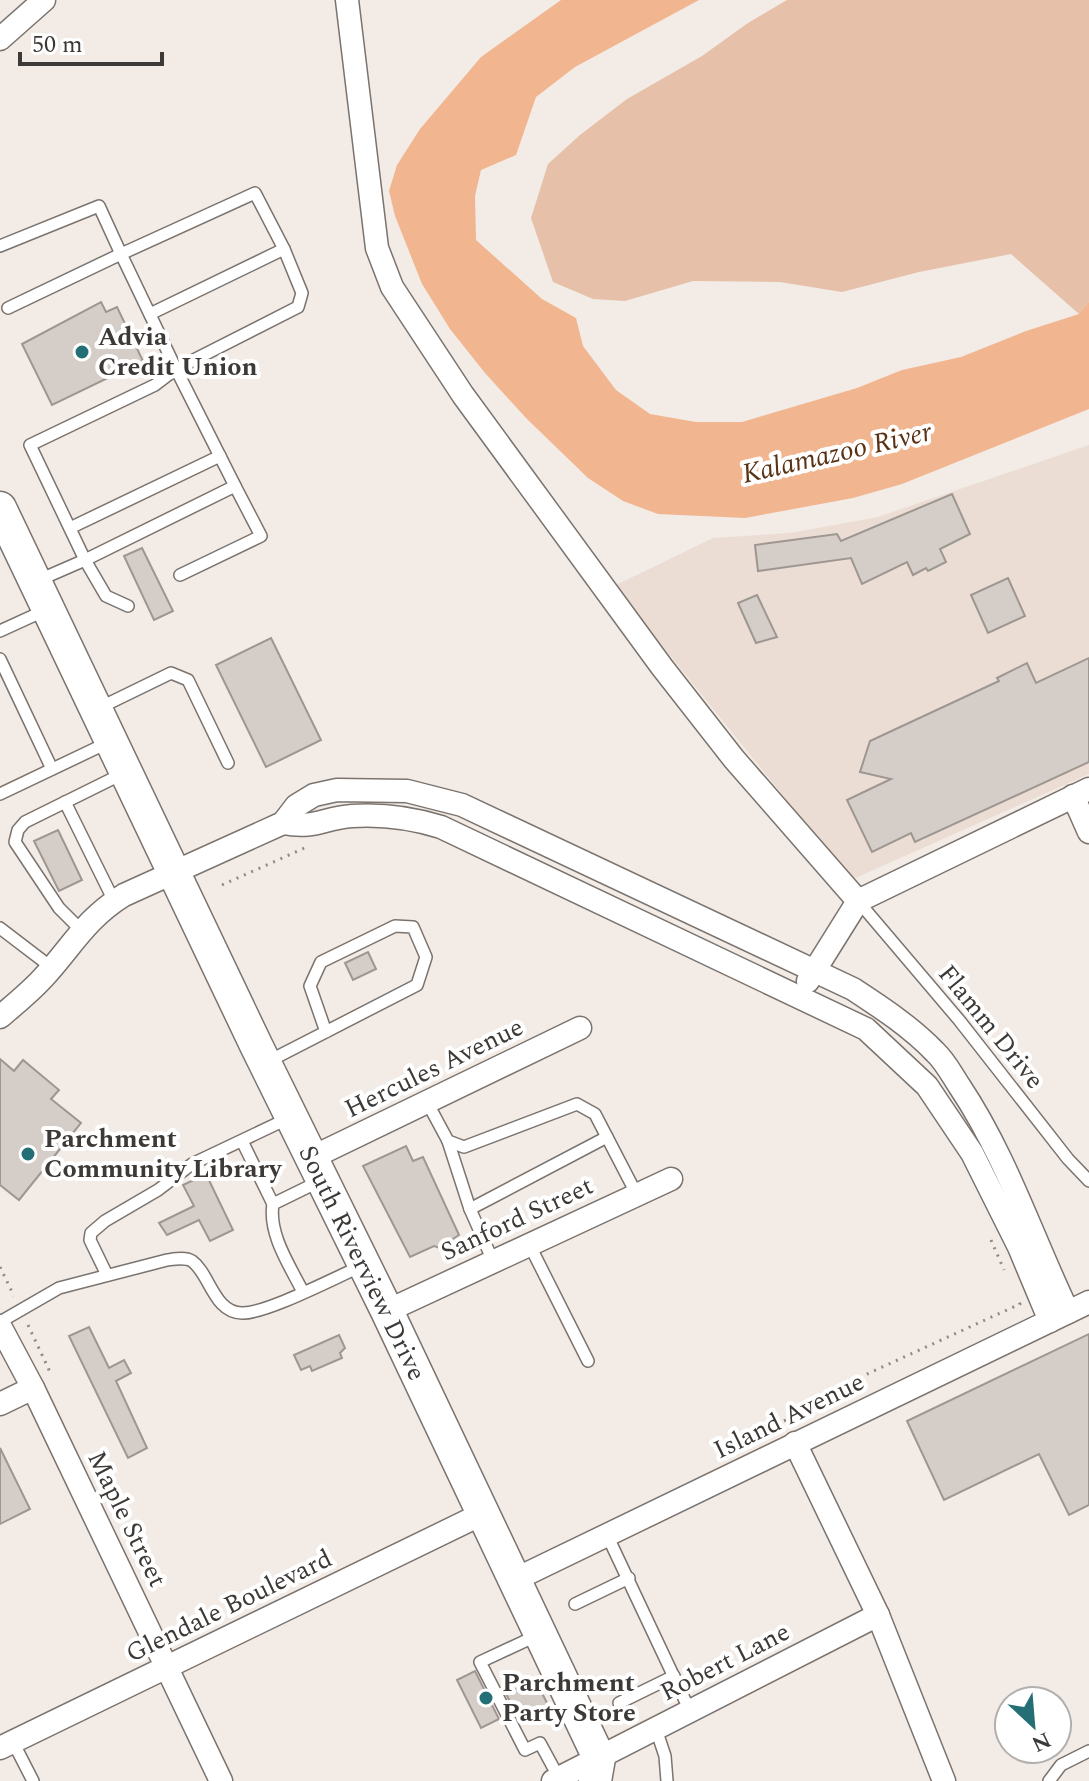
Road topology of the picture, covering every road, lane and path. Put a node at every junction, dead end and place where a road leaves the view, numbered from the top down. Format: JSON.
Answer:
{"nodes":[{"id":1,"x":44,"y":0,"type":"edge"},
{"id":2,"x":347,"y":0,"type":"edge"},
{"id":3,"x":0,"y":39,"type":"edge"},
{"id":4,"x":0,"y":246,"type":"edge"},
{"id":5,"x":284,"y":249,"type":"junction"},
{"id":6,"x":121,"y":254,"type":"junction"},
{"id":7,"x":8,"y":308,"type":"dead end"},
{"id":8,"x":150,"y":314,"type":"junction"},
{"id":9,"x":176,"y":369,"type":"junction"},
{"id":10,"x":220,"y":456,"type":"junction"},
{"id":11,"x":235,"y":486,"type":"junction"},
{"id":12,"x":0,"y":508,"type":"edge"},
{"id":13,"x":70,"y":528,"type":"junction"},
{"id":14,"x":85,"y":560,"type":"junction"},
{"id":15,"x":180,"y":575,"type":"dead end"},
{"id":16,"x":42,"y":595,"type":"junction"},
{"id":17,"x":128,"y":606,"type":"dead end"},
{"id":18,"x":0,"y":631,"type":"edge"},
{"id":19,"x":0,"y":659,"type":"edge"},
{"id":20,"x":96,"y":709,"type":"junction"},
{"id":21,"x":112,"y":741,"type":"junction"},
{"id":22,"x":228,"y":763,"type":"dead end"},
{"id":23,"x":52,"y":769,"type":"junction"},
{"id":24,"x":126,"y":772,"type":"junction"},
{"id":25,"x":1081,"y":793,"type":"edge"},
{"id":26,"x":0,"y":794,"type":"edge"},
{"id":27,"x":65,"y":802,"type":"junction"},
{"id":28,"x":283,"y":823,"type":"junction"},
{"id":29,"x":1089,"y":832,"type":"edge"},
{"id":30,"x":315,"y":844,"type":"dead end"},
{"id":31,"x":175,"y":874,"type":"junction"},
{"id":32,"x":222,"y":885,"type":"dead end"},
{"id":33,"x":114,"y":901,"type":"junction"},
{"id":34,"x":858,"y":901,"type":"junction"},
{"id":35,"x":0,"y":928,"type":"edge"},
{"id":36,"x":81,"y":930,"type":"junction"},
{"id":37,"x":51,"y":967,"type":"junction"},
{"id":38,"x":814,"y":971,"type":"junction"},
{"id":39,"x":799,"y":996,"type":"junction"},
{"id":40,"x":0,"y":1017,"type":"edge"},
{"id":41,"x":580,"y":1028,"type":"dead end"},
{"id":42,"x":326,"y":1032,"type":"junction"},
{"id":43,"x":265,"y":1063,"type":"junction"},
{"id":44,"x":427,"y":1102,"type":"junction"},
{"id":45,"x":291,"y":1117,"type":"junction"},
{"id":46,"x":607,"y":1137,"type":"junction"},
{"id":47,"x":242,"y":1141,"type":"junction"},
{"id":48,"x":448,"y":1141,"type":"junction"},
{"id":49,"x":317,"y":1169,"type":"junction"},
{"id":50,"x":671,"y":1179,"type":"dead end"},
{"id":51,"x":1089,"y":1181,"type":"edge"},
{"id":52,"x":637,"y":1195,"type":"junction"},
{"id":53,"x":273,"y":1204,"type":"junction"},
{"id":54,"x":470,"y":1209,"type":"junction"},
{"id":55,"x":987,"y":1232,"type":"dead end"},
{"id":56,"x":529,"y":1244,"type":"junction"},
{"id":57,"x":493,"y":1261,"type":"junction"},
{"id":58,"x":364,"y":1265,"type":"junction"},
{"id":59,"x":107,"y":1275,"type":"junction"},
{"id":60,"x":1007,"y":1275,"type":"dead end"},
{"id":61,"x":1014,"y":1290,"type":"dead end"},
{"id":62,"x":303,"y":1292,"type":"junction"},
{"id":63,"x":1089,"y":1302,"type":"edge"},
{"id":64,"x":387,"y":1311,"type":"junction"},
{"id":65,"x":1059,"y":1316,"type":"junction"},
{"id":66,"x":0,"y":1324,"type":"edge"},
{"id":67,"x":588,"y":1361,"type":"dead end"},
{"id":68,"x":33,"y":1388,"type":"junction"},
{"id":69,"x":0,"y":1404,"type":"edge"},
{"id":70,"x":731,"y":1439,"type":"dead end"},
{"id":71,"x":795,"y":1443,"type":"junction"},
{"id":72,"x":482,"y":1514,"type":"junction"},
{"id":73,"x":607,"y":1535,"type":"junction"},
{"id":74,"x":629,"y":1578,"type":"junction"},
{"id":75,"x":514,"y":1580,"type":"junction"},
{"id":76,"x":575,"y":1604,"type":"dead end"},
{"id":77,"x":878,"y":1615,"type":"junction"},
{"id":78,"x":539,"y":1634,"type":"junction"},
{"id":79,"x":167,"y":1668,"type":"junction"},
{"id":80,"x":674,"y":1676,"type":"junction"},
{"id":81,"x":619,"y":1703,"type":"dead end"},
{"id":82,"x":690,"y":1711,"type":"junction"},
{"id":83,"x":656,"y":1729,"type":"junction"},
{"id":84,"x":6,"y":1745,"type":"edge"},
{"id":85,"x":1089,"y":1751,"type":"edge"},
{"id":86,"x":597,"y":1770,"type":"edge"},
{"id":87,"x":556,"y":1780,"type":"edge"},
{"id":88,"x":33,"y":1781,"type":"edge"},
{"id":89,"x":221,"y":1781,"type":"edge"},
{"id":90,"x":667,"y":1781,"type":"edge"},
{"id":91,"x":944,"y":1781,"type":"edge"},
{"id":92,"x":1049,"y":1781,"type":"edge"}],
"edges":[{"from":1,"to":3,"type":"street"},
{"from":2,"to":34,"type":"street"},
{"from":4,"to":6,"type":"lane"},
{"from":5,"to":6,"type":"lane"},
{"from":5,"to":8,"type":"lane"},
{"from":5,"to":9,"type":"lane"},
{"from":6,"to":7,"type":"lane"},
{"from":6,"to":8,"type":"lane"},
{"from":8,"to":9,"type":"lane"},
{"from":9,"to":10,"type":"lane"},
{"from":9,"to":13,"type":"lane"},
{"from":10,"to":11,"type":"lane"},
{"from":10,"to":13,"type":"lane"},
{"from":11,"to":14,"type":"lane"},
{"from":11,"to":15,"type":"lane"},
{"from":12,"to":16,"type":"street","name":"South Riverview Drive"},
{"from":13,"to":14,"type":"lane"},
{"from":14,"to":16,"type":"lane"},
{"from":14,"to":17,"type":"lane"},
{"from":16,"to":18,"type":"lane"},
{"from":16,"to":20,"type":"street","name":"South Riverview Drive"},
{"from":19,"to":23,"type":"lane"},
{"from":20,"to":21,"type":"street","name":"South Riverview Drive"},
{"from":20,"to":22,"type":"lane"},
{"from":21,"to":23,"type":"lane"},
{"from":21,"to":24,"type":"street","name":"South Riverview Drive"},
{"from":23,"to":26,"type":"lane"},
{"from":24,"to":27,"type":"lane"},
{"from":24,"to":31,"type":"street","name":"South Riverview Drive"},
{"from":25,"to":29,"type":"street"},
{"from":25,"to":34,"type":"street"},
{"from":27,"to":33,"type":"lane"},
{"from":27,"to":36,"type":"lane"},
{"from":28,"to":31,"type":"street"},
{"from":28,"to":38,"type":"street"},
{"from":28,"to":39,"type":"street"},
{"from":30,"to":32,"type":"path"},
{"from":31,"to":33,"type":"street"},
{"from":31,"to":43,"type":"street","name":"South Riverview Drive"},
{"from":33,"to":36,"type":"street"},
{"from":34,"to":38,"type":"street"},
{"from":34,"to":51,"type":"lane","name":"Flamm Drive"},
{"from":35,"to":37,"type":"lane"},
{"from":36,"to":37,"type":"street"},
{"from":37,"to":40,"type":"street"},
{"from":38,"to":39,"type":"street"},
{"from":38,"to":65,"type":"street"},
{"from":39,"to":65,"type":"street"},
{"from":41,"to":44,"type":"street","name":"Hercules Avenue"},
{"from":42,"to":42,"type":"lane"},
{"from":42,"to":43,"type":"lane"},
{"from":43,"to":45,"type":"street","name":"South Riverview Drive"},
{"from":44,"to":48,"type":"lane"},
{"from":44,"to":49,"type":"street","name":"Hercules Avenue"},
{"from":45,"to":47,"type":"lane"},
{"from":45,"to":49,"type":"street","name":"South Riverview Drive"},
{"from":46,"to":48,"type":"lane"},
{"from":46,"to":52,"type":"lane"},
{"from":46,"to":54,"type":"lane"},
{"from":47,"to":53,"type":"lane"},
{"from":47,"to":59,"type":"lane"},
{"from":48,"to":54,"type":"lane"},
{"from":49,"to":53,"type":"lane"},
{"from":49,"to":58,"type":"street","name":"South Riverview Drive"},
{"from":50,"to":52,"type":"street","name":"Sanford Street"},
{"from":52,"to":56,"type":"street","name":"Sanford Street"},
{"from":53,"to":62,"type":"lane"},
{"from":54,"to":57,"type":"lane"},
{"from":55,"to":60,"type":"path"},
{"from":56,"to":57,"type":"street","name":"Sanford Street"},
{"from":56,"to":67,"type":"lane"},
{"from":57,"to":64,"type":"street","name":"Sanford Street"},
{"from":58,"to":62,"type":"lane"},
{"from":58,"to":64,"type":"street","name":"South Riverview Drive"},
{"from":59,"to":62,"type":"lane"},
{"from":59,"to":66,"type":"lane"},
{"from":61,"to":70,"type":"path"},
{"from":63,"to":65,"type":"street","name":"Island Avenue"},
{"from":64,"to":72,"type":"street","name":"South Riverview Drive"},
{"from":65,"to":71,"type":"street","name":"Island Avenue"},
{"from":66,"to":68,"type":"street","name":"Maple Street"},
{"from":68,"to":69,"type":"street"},
{"from":68,"to":79,"type":"street","name":"Maple Street"},
{"from":71,"to":73,"type":"street","name":"Island Avenue"},
{"from":71,"to":77,"type":"street"},
{"from":72,"to":75,"type":"street","name":"South Riverview Drive"},
{"from":72,"to":79,"type":"street","name":"Glendale Boulevard"},
{"from":73,"to":74,"type":"lane"},
{"from":73,"to":75,"type":"street","name":"Island Avenue"},
{"from":74,"to":76,"type":"lane"},
{"from":74,"to":80,"type":"lane"},
{"from":75,"to":78,"type":"street","name":"South Riverview Drive"},
{"from":77,"to":82,"type":"street","name":"Robert Lane"},
{"from":77,"to":91,"type":"street"},
{"from":78,"to":86,"type":"street","name":"South Riverview Drive"},
{"from":78,"to":87,"type":"lane"},
{"from":79,"to":84,"type":"street","name":"Glendale Boulevard"},
{"from":79,"to":89,"type":"street","name":"Maple Street"},
{"from":80,"to":81,"type":"lane"},
{"from":80,"to":82,"type":"lane"},
{"from":82,"to":83,"type":"street","name":"Robert Lane"},
{"from":83,"to":86,"type":"street","name":"Robert Lane"},
{"from":83,"to":90,"type":"lane"},
{"from":84,"to":88,"type":"lane"},
{"from":85,"to":92,"type":"lane"},
{"from":86,"to":87,"type":"street","name":"Robert Lane"}]}
